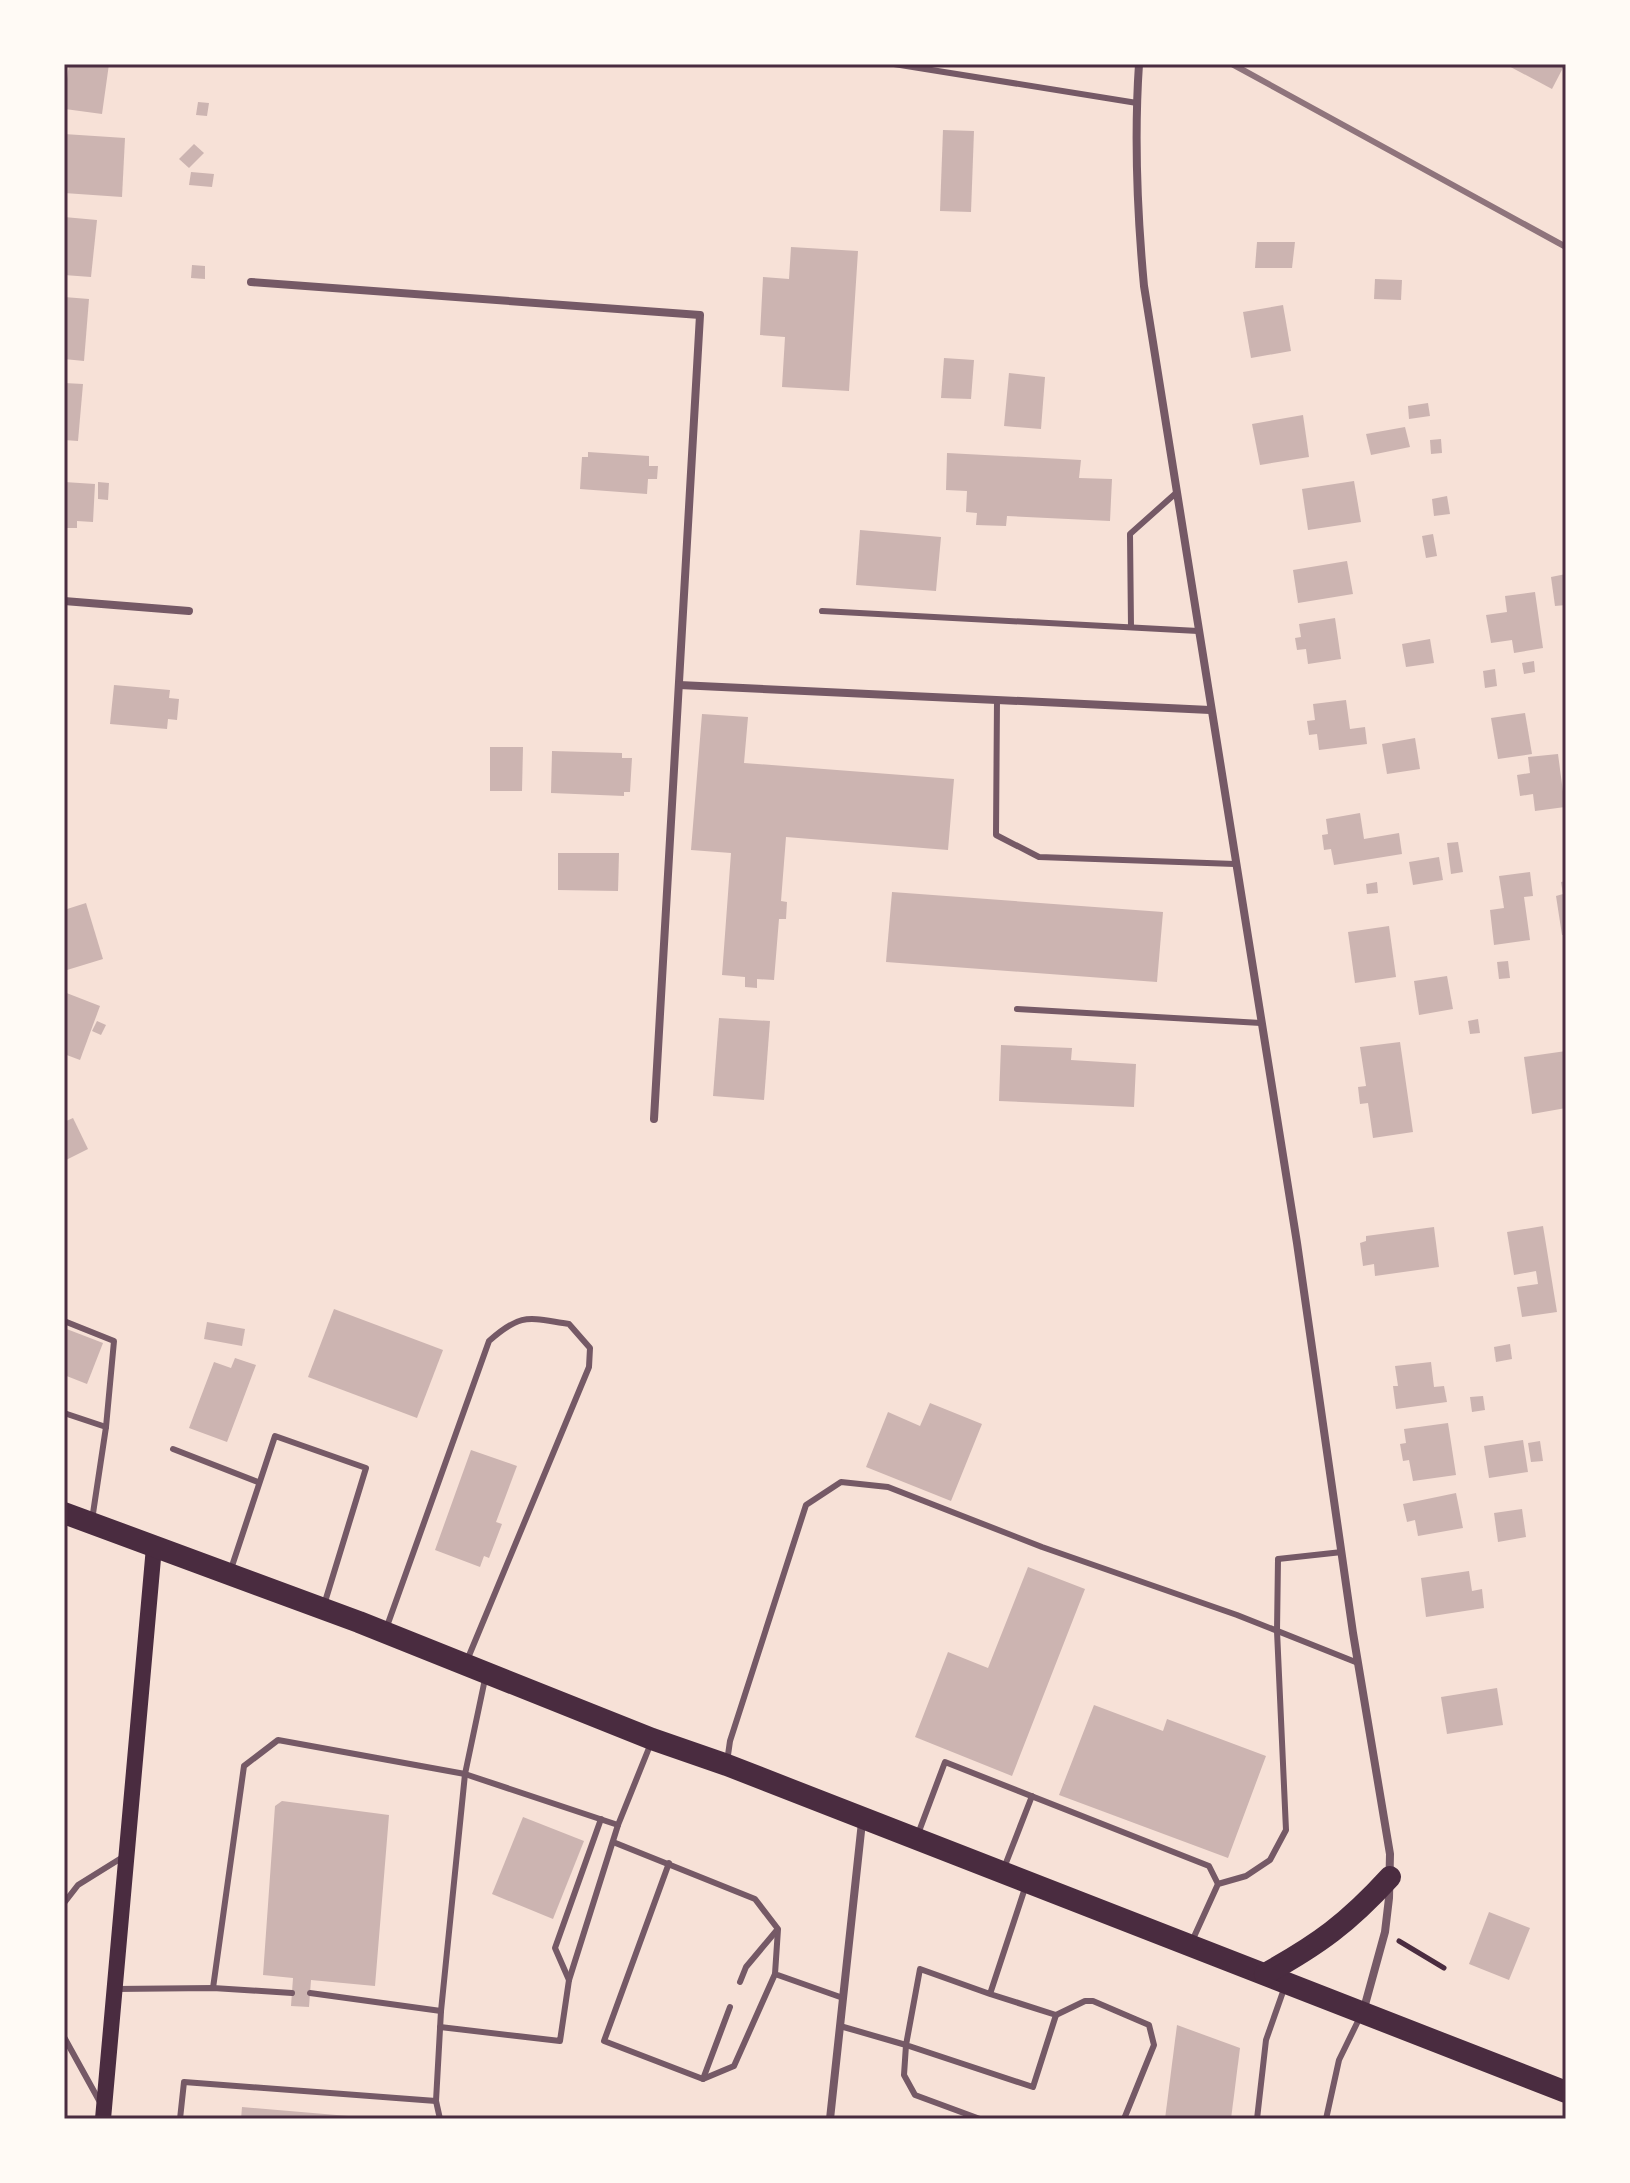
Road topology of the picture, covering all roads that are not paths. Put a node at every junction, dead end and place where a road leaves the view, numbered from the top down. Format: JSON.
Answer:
{"nodes":[{"id":1,"x":894,"y":64,"type":"edge"},
{"id":2,"x":1139,"y":64,"type":"edge"},
{"id":3,"x":1137,"y":103,"type":"junction"},
{"id":4,"x":251,"y":282,"type":"dead end"},
{"id":5,"x":1176,"y":493,"type":"junction"},
{"id":6,"x":64,"y":601,"type":"edge"},
{"id":7,"x":189,"y":611,"type":"dead end"},
{"id":8,"x":822,"y":611,"type":"dead end"},
{"id":9,"x":1131,"y":627,"type":"junction"},
{"id":10,"x":1198,"y":631,"type":"junction"},
{"id":11,"x":679,"y":685,"type":"junction"},
{"id":12,"x":997,"y":700,"type":"junction"},
{"id":13,"x":1210,"y":710,"type":"junction"},
{"id":14,"x":1235,"y":864,"type":"junction"},
{"id":15,"x":1017,"y":1009,"type":"dead end"},
{"id":16,"x":1261,"y":1023,"type":"junction"},
{"id":17,"x":654,"y":1119,"type":"dead end"},
{"id":18,"x":64,"y":1321,"type":"edge"},
{"id":19,"x":64,"y":1413,"type":"edge"},
{"id":20,"x":106,"y":1427,"type":"junction"},
{"id":21,"x":173,"y":1449,"type":"dead end"},
{"id":22,"x":258,"y":1482,"type":"junction"},
{"id":23,"x":64,"y":1513,"type":"edge"},
{"id":24,"x":91,"y":1523,"type":"junction"},
{"id":25,"x":154,"y":1547,"type":"junction"},
{"id":26,"x":1342,"y":1552,"type":"junction"},
{"id":27,"x":229,"y":1575,"type":"junction"},
{"id":28,"x":323,"y":1609,"type":"junction"},
{"id":29,"x":1277,"y":1631,"type":"junction"},
{"id":30,"x":385,"y":1632,"type":"junction"},
{"id":31,"x":1358,"y":1663,"type":"junction"},
{"id":32,"x":476,"y":1668,"type":"junction"},
{"id":33,"x":652,"y":1739,"type":"junction"},
{"id":34,"x":727,"y":1765,"type":"junction"},
{"id":35,"x":465,"y":1774,"type":"junction"},
{"id":36,"x":1032,"y":1796,"type":"junction"},
{"id":37,"x":862,"y":1818,"type":"junction"},
{"id":38,"x":601,"y":1819,"type":"junction"},
{"id":39,"x":618,"y":1825,"type":"junction"},
{"id":40,"x":917,"y":1839,"type":"junction"},
{"id":41,"x":613,"y":1842,"type":"junction"},
{"id":42,"x":127,"y":1855,"type":"junction"},
{"id":43,"x":669,"y":1863,"type":"junction"},
{"id":44,"x":1003,"y":1872,"type":"junction"},
{"id":45,"x":1390,"y":1877,"type":"junction"},
{"id":46,"x":1027,"y":1882,"type":"junction"},
{"id":47,"x":1218,"y":1884,"type":"junction"},
{"id":48,"x":64,"y":1903,"type":"edge"},
{"id":49,"x":778,"y":1929,"type":"junction"},
{"id":50,"x":1190,"y":1945,"type":"junction"},
{"id":51,"x":775,"y":1974,"type":"junction"},
{"id":52,"x":1276,"y":1978,"type":"junction"},
{"id":53,"x":569,"y":1980,"type":"junction"},
{"id":54,"x":740,"y":1982,"type":"dead end"},
{"id":55,"x":213,"y":1988,"type":"junction"},
{"id":56,"x":115,"y":1989,"type":"junction"},
{"id":57,"x":292,"y":1993,"type":"dead end"},
{"id":58,"x":310,"y":1993,"type":"dead end"},
{"id":59,"x":990,"y":1994,"type":"junction"},
{"id":60,"x":843,"y":1998,"type":"junction"},
{"id":61,"x":730,"y":2007,"type":"dead end"},
{"id":62,"x":441,"y":2011,"type":"junction"},
{"id":63,"x":1363,"y":2012,"type":"junction"},
{"id":64,"x":1056,"y":2015,"type":"junction"},
{"id":65,"x":840,"y":2026,"type":"junction"},
{"id":66,"x":440,"y":2027,"type":"junction"},
{"id":67,"x":64,"y":2037,"type":"edge"},
{"id":68,"x":906,"y":2045,"type":"junction"},
{"id":69,"x":703,"y":2079,"type":"junction"},
{"id":70,"x":1566,"y":2092,"type":"edge"},
{"id":71,"x":436,"y":2101,"type":"junction"},
{"id":72,"x":103,"y":2114,"type":"edge"},
{"id":73,"x":180,"y":2119,"type":"edge"},
{"id":74,"x":440,"y":2119,"type":"edge"},
{"id":75,"x":830,"y":2119,"type":"edge"},
{"id":76,"x":980,"y":2119,"type":"edge"},
{"id":77,"x":1124,"y":2119,"type":"edge"},
{"id":78,"x":1257,"y":2119,"type":"edge"},
{"id":79,"x":1326,"y":2119,"type":"edge"}],
"edges":[{"from":1,"to":3,"type":"lane"},
{"from":2,"to":3,"type":"street"},
{"from":3,"to":5,"type":"street"},
{"from":4,"to":11,"type":"street"},
{"from":5,"to":9,"type":"lane"},
{"from":5,"to":10,"type":"street"},
{"from":6,"to":7,"type":"street"},
{"from":8,"to":9,"type":"lane"},
{"from":9,"to":10,"type":"lane"},
{"from":10,"to":13,"type":"street"},
{"from":11,"to":12,"type":"street"},
{"from":11,"to":17,"type":"street"},
{"from":12,"to":13,"type":"street"},
{"from":12,"to":14,"type":"lane"},
{"from":13,"to":14,"type":"street"},
{"from":14,"to":16,"type":"street"},
{"from":15,"to":16,"type":"lane"},
{"from":16,"to":26,"type":"street"},
{"from":18,"to":20,"type":"lane"},
{"from":19,"to":20,"type":"lane"},
{"from":20,"to":24,"type":"lane"},
{"from":21,"to":22,"type":"lane"},
{"from":22,"to":27,"type":"lane"},
{"from":22,"to":28,"type":"lane"},
{"from":23,"to":24,"type":"highway"},
{"from":24,"to":25,"type":"highway"},
{"from":25,"to":27,"type":"highway"},
{"from":25,"to":42,"type":"main road"},
{"from":26,"to":29,"type":"lane"},
{"from":26,"to":31,"type":"street"},
{"from":27,"to":28,"type":"highway"},
{"from":28,"to":30,"type":"highway"},
{"from":29,"to":31,"type":"lane"},
{"from":29,"to":34,"type":"lane"},
{"from":29,"to":47,"type":"lane"},
{"from":30,"to":32,"type":"highway"},
{"from":30,"to":32,"type":"lane"},
{"from":31,"to":45,"type":"street"},
{"from":32,"to":33,"type":"highway"},
{"from":32,"to":35,"type":"lane"},
{"from":33,"to":34,"type":"highway"},
{"from":33,"to":39,"type":"lane"},
{"from":34,"to":37,"type":"highway"},
{"from":35,"to":38,"type":"lane"},
{"from":35,"to":55,"type":"lane"},
{"from":35,"to":62,"type":"lane"},
{"from":36,"to":40,"type":"lane"},
{"from":36,"to":44,"type":"lane"},
{"from":36,"to":47,"type":"lane"},
{"from":37,"to":40,"type":"highway"},
{"from":37,"to":60,"type":"street"},
{"from":38,"to":39,"type":"lane"},
{"from":38,"to":53,"type":"lane"},
{"from":39,"to":41,"type":"lane"},
{"from":40,"to":44,"type":"highway"},
{"from":41,"to":43,"type":"lane"},
{"from":41,"to":53,"type":"lane"},
{"from":42,"to":48,"type":"lane"},
{"from":42,"to":56,"type":"main road"},
{"from":43,"to":49,"type":"lane"},
{"from":43,"to":69,"type":"lane"},
{"from":44,"to":46,"type":"highway"},
{"from":45,"to":52,"type":"highway"},
{"from":45,"to":63,"type":"street"},
{"from":46,"to":50,"type":"highway"},
{"from":46,"to":59,"type":"lane"},
{"from":47,"to":50,"type":"lane"},
{"from":49,"to":51,"type":"lane"},
{"from":49,"to":54,"type":"lane"},
{"from":50,"to":52,"type":"highway"},
{"from":51,"to":60,"type":"lane"},
{"from":51,"to":69,"type":"lane"},
{"from":52,"to":63,"type":"highway"},
{"from":52,"to":78,"type":"lane"},
{"from":53,"to":66,"type":"lane"},
{"from":55,"to":56,"type":"lane"},
{"from":55,"to":57,"type":"lane"},
{"from":56,"to":72,"type":"main road"},
{"from":58,"to":62,"type":"lane"},
{"from":59,"to":64,"type":"lane"},
{"from":59,"to":68,"type":"lane"},
{"from":60,"to":65,"type":"street"},
{"from":61,"to":69,"type":"lane"},
{"from":62,"to":66,"type":"lane"},
{"from":63,"to":70,"type":"highway"},
{"from":63,"to":79,"type":"lane"},
{"from":64,"to":68,"type":"lane"},
{"from":64,"to":77,"type":"lane"},
{"from":65,"to":68,"type":"lane"},
{"from":65,"to":75,"type":"street"},
{"from":66,"to":71,"type":"lane"},
{"from":67,"to":72,"type":"lane"},
{"from":68,"to":76,"type":"lane"},
{"from":71,"to":73,"type":"lane"},
{"from":71,"to":74,"type":"lane"}]}
